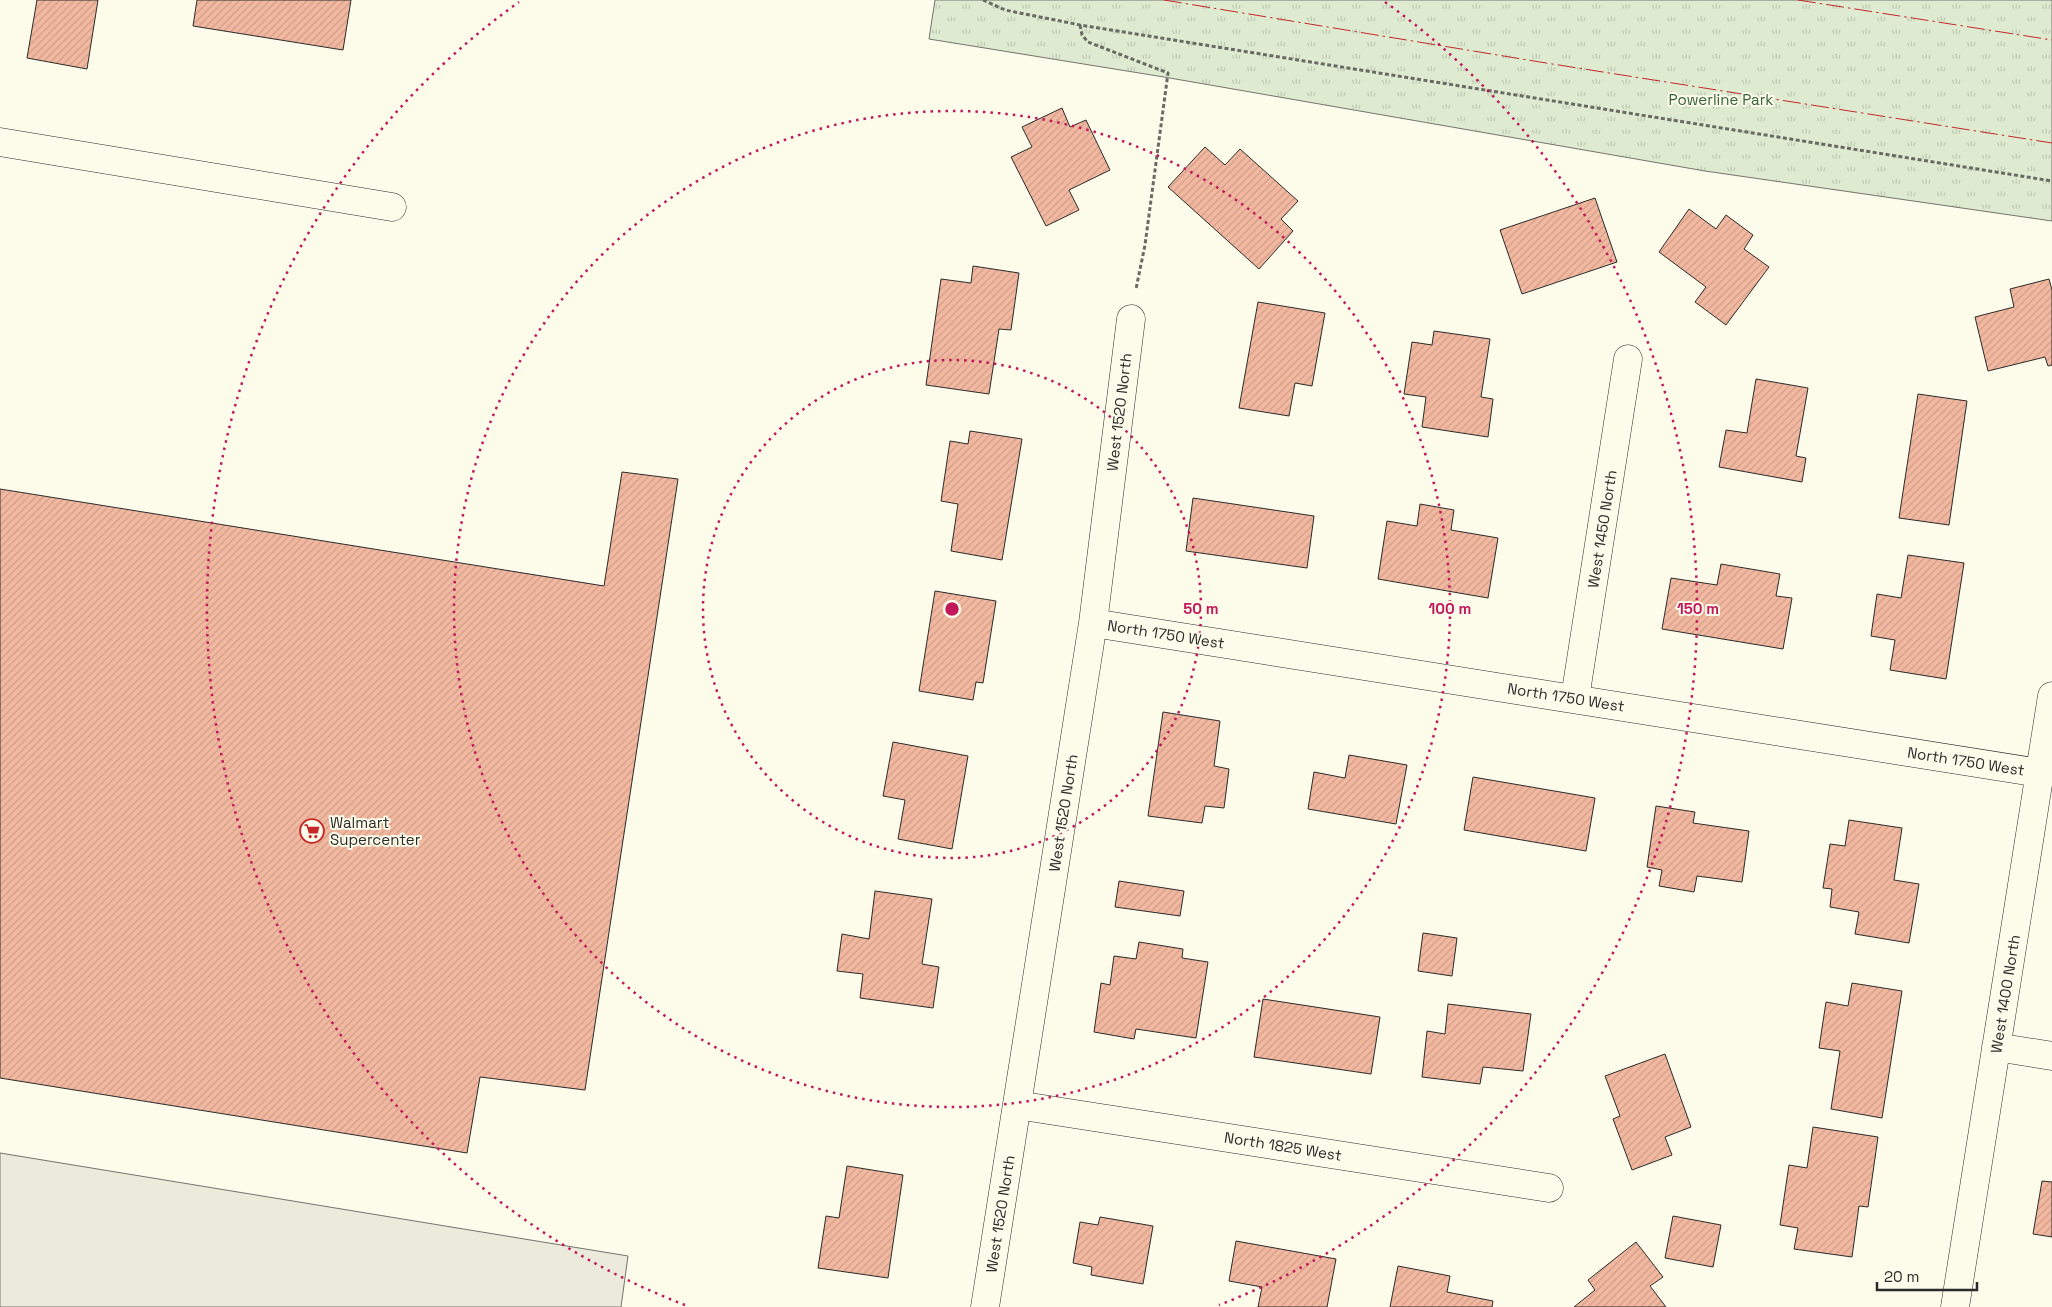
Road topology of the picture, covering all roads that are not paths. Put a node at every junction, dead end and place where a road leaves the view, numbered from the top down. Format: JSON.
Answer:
{"nodes":[{"id":1,"x":0,"y":142,"type":"edge"},
{"id":2,"x":392,"y":207,"type":"dead end"},
{"id":3,"x":1131,"y":318,"type":"road end"},
{"id":4,"x":1628,"y":359,"type":"dead end"},
{"id":5,"x":1093,"y":622,"type":"junction"},
{"id":6,"x":2052,"y":696,"type":"edge"},
{"id":7,"x":1575,"y":698,"type":"junction"},
{"id":8,"x":2040,"y":773,"type":"junction"},
{"id":9,"x":1996,"y":1047,"type":"junction"},
{"id":10,"x":2052,"y":1056,"type":"edge"},
{"id":11,"x":1017,"y":1104,"type":"junction"},
{"id":12,"x":1549,"y":1188,"type":"dead end"},
{"id":13,"x":1956,"y":1299,"type":"edge"},
{"id":14,"x":985,"y":1307,"type":"edge"}],
"edges":[{"from":1,"to":2,"type":"street"},
{"from":3,"to":5,"type":"street","name":"West 1520 North"},
{"from":4,"to":7,"type":"street","name":"West 1450 North"},
{"from":5,"to":7,"type":"street","name":"North 1750 West"},
{"from":5,"to":11,"type":"street","name":"West 1520 North"},
{"from":6,"to":8,"type":"street","name":"West 1400 North"},
{"from":7,"to":8,"type":"street","name":"North 1750 West"},
{"from":8,"to":9,"type":"street","name":"West 1400 North"},
{"from":9,"to":10,"type":"street"},
{"from":9,"to":13,"type":"street","name":"West 1400 North"},
{"from":11,"to":12,"type":"street","name":"North 1825 West"},
{"from":11,"to":14,"type":"street","name":"West 1520 North"}]}
